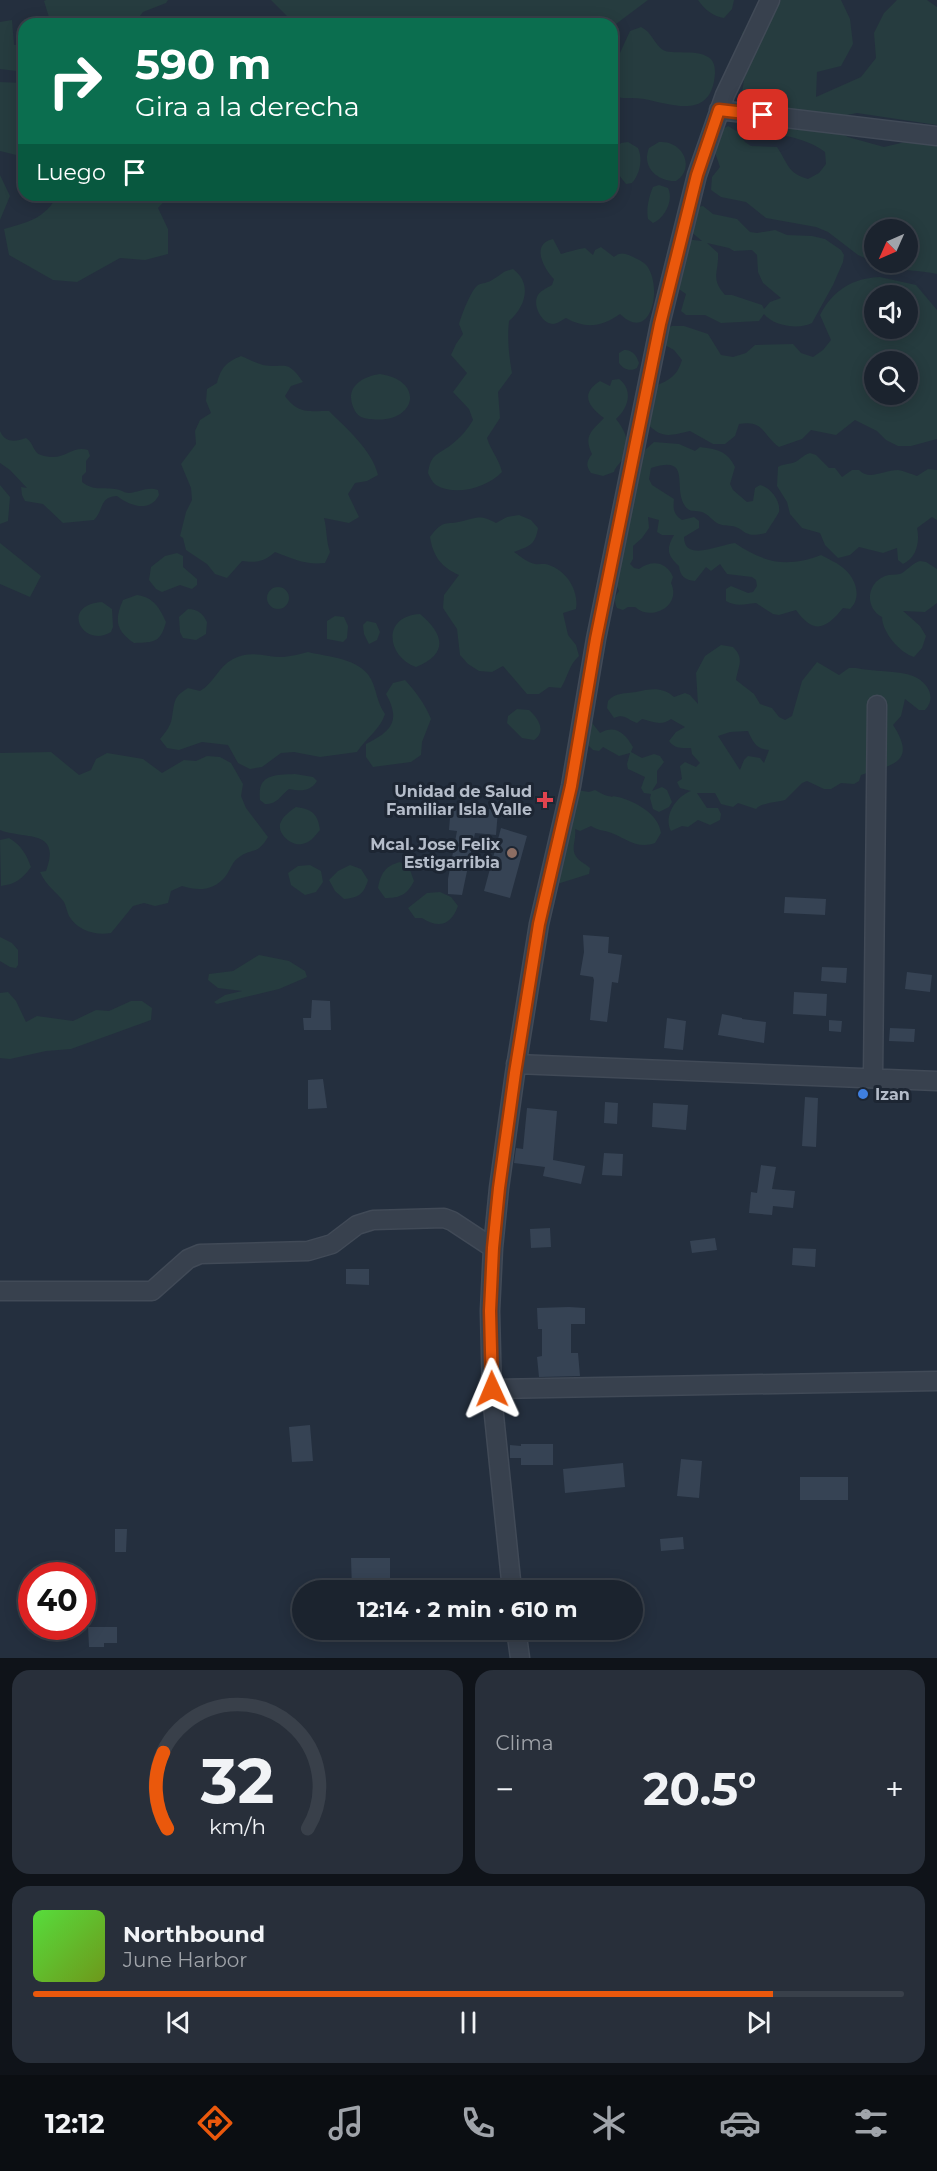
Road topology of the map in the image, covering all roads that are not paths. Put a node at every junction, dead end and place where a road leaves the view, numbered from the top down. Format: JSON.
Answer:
{"nodes":[{"id":1,"x":770,"y":0,"type":"edge"},
{"id":2,"x":719,"y":110,"type":"junction"},
{"id":3,"x":937,"y":136,"type":"edge"},
{"id":4,"x":877,"y":705,"type":"dead end"},
{"id":5,"x":516,"y":1064,"type":"junction"},
{"id":6,"x":873,"y":1077,"type":"junction"},
{"id":7,"x":937,"y":1081,"type":"edge"},
{"id":8,"x":493,"y":1248,"type":"junction"},
{"id":9,"x":0,"y":1291,"type":"edge"},
{"id":10,"x":937,"y":1381,"type":"edge"},
{"id":11,"x":492,"y":1389,"type":"junction"},
{"id":12,"x":511,"y":1580,"type":"edge"},
{"id":13,"x":518,"y":1640,"type":"edge"},
{"id":14,"x":520,"y":1658,"type":"edge"}],
"edges":[{"from":1,"to":2,"type":"street"},
{"from":2,"to":3,"type":"street"},
{"from":2,"to":5,"type":"street"},
{"from":4,"to":6,"type":"street"},
{"from":5,"to":6,"type":"street"},
{"from":5,"to":8,"type":"street"},
{"from":6,"to":7,"type":"street"},
{"from":8,"to":9,"type":"street"},
{"from":8,"to":11,"type":"street"},
{"from":10,"to":11,"type":"street"},
{"from":11,"to":12,"type":"street"},
{"from":13,"to":14,"type":"street"}]}
